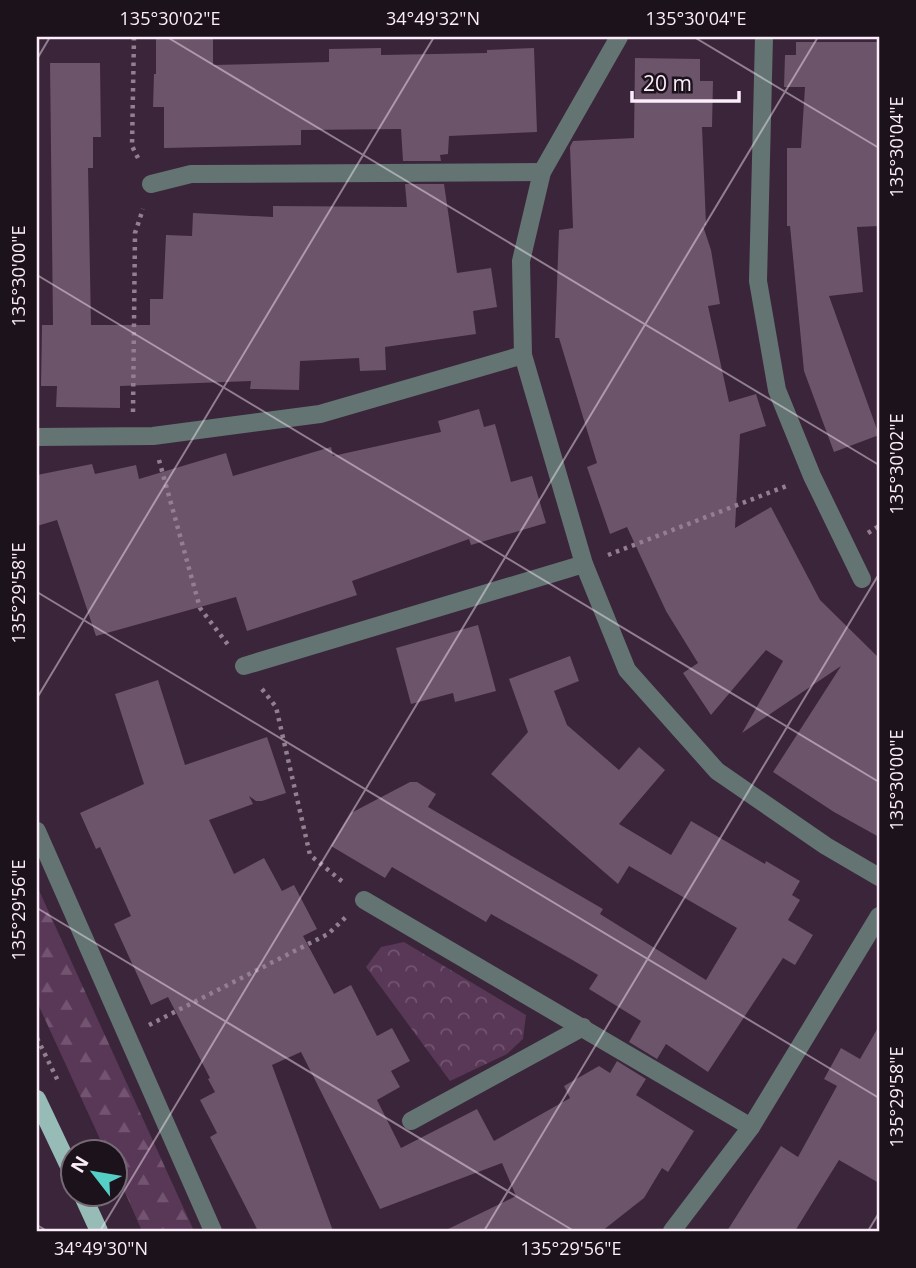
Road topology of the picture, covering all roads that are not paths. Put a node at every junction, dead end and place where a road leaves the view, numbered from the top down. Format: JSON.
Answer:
{"nodes":[{"id":1,"x":619,"y":37,"type":"edge"},
{"id":2,"x":764,"y":37,"type":"edge"},
{"id":3,"x":542,"y":172,"type":"junction"},
{"id":4,"x":151,"y":184,"type":"road end"},
{"id":5,"x":523,"y":355,"type":"junction"},
{"id":6,"x":37,"y":437,"type":"edge"},
{"id":7,"x":584,"y":564,"type":"junction"},
{"id":8,"x":862,"y":579,"type":"dead end"},
{"id":9,"x":244,"y":666,"type":"road end"},
{"id":10,"x":37,"y":831,"type":"edge"},
{"id":11,"x":879,"y":877,"type":"edge"},
{"id":12,"x":364,"y":900,"type":"road end"},
{"id":13,"x":879,"y":916,"type":"edge"},
{"id":14,"x":583,"y":1027,"type":"junction"},
{"id":15,"x":37,"y":1100,"type":"edge"},
{"id":16,"x":411,"y":1121,"type":"dead end"},
{"id":17,"x":751,"y":1127,"type":"junction"},
{"id":18,"x":60,"y":1148,"type":"edge"},
{"id":19,"x":88,"y":1208,"type":"edge"},
{"id":20,"x":99,"y":1231,"type":"edge"},
{"id":21,"x":213,"y":1231,"type":"edge"},
{"id":22,"x":672,"y":1231,"type":"edge"}],
"edges":[{"from":1,"to":3,"type":"street"},
{"from":2,"to":8,"type":"street"},
{"from":3,"to":4,"type":"street"},
{"from":3,"to":5,"type":"street"},
{"from":5,"to":6,"type":"street"},
{"from":5,"to":7,"type":"street"},
{"from":7,"to":9,"type":"street"},
{"from":7,"to":11,"type":"street"},
{"from":10,"to":21,"type":"street"},
{"from":12,"to":14,"type":"street"},
{"from":13,"to":17,"type":"street"},
{"from":14,"to":16,"type":"street"},
{"from":14,"to":17,"type":"street"},
{"from":15,"to":18,"type":"main road"},
{"from":17,"to":22,"type":"street"},
{"from":19,"to":20,"type":"main road"}]}
